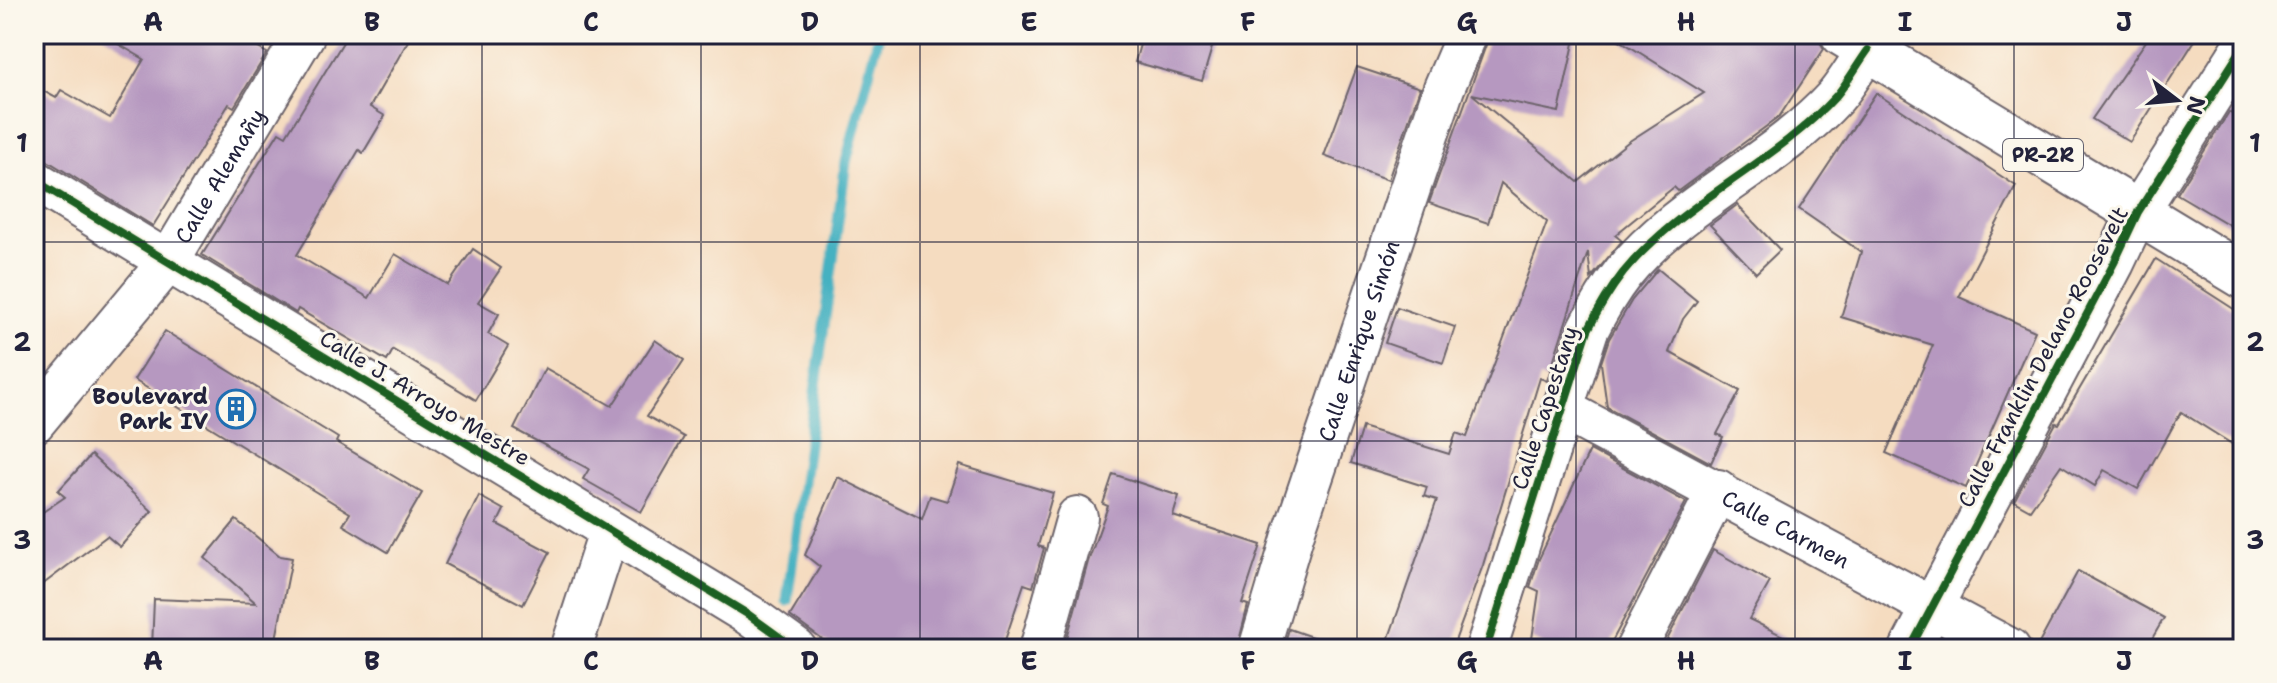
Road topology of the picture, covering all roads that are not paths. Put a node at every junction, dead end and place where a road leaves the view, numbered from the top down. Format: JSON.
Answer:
{"nodes":[{"id":1,"x":305,"y":34,"type":"edge"},
{"id":2,"x":1467,"y":34,"type":"edge"},
{"id":3,"x":1855,"y":42,"type":"edge"},
{"id":4,"x":2243,"y":47,"type":"edge"},
{"id":5,"x":34,"y":180,"type":"edge"},
{"id":6,"x":2138,"y":212,"type":"junction"},
{"id":7,"x":168,"y":262,"type":"junction"},
{"id":8,"x":2243,"y":276,"type":"edge"},
{"id":9,"x":1562,"y":409,"type":"junction"},
{"id":10,"x":34,"y":423,"type":"edge"},
{"id":11,"x":1718,"y":490,"type":"junction"},
{"id":12,"x":1077,"y":517,"type":"dead end"},
{"id":13,"x":609,"y":532,"type":"junction"},
{"id":14,"x":1932,"y":607,"type":"junction"},
{"id":15,"x":571,"y":649,"type":"edge"},
{"id":16,"x":796,"y":649,"type":"edge"},
{"id":17,"x":1040,"y":649,"type":"edge"},
{"id":18,"x":1259,"y":649,"type":"edge"},
{"id":19,"x":1486,"y":649,"type":"edge"},
{"id":20,"x":1636,"y":649,"type":"edge"},
{"id":21,"x":1910,"y":649,"type":"edge"},
{"id":22,"x":2010,"y":649,"type":"edge"}],
"edges":[{"from":1,"to":7,"type":"street","name":"Calle Alemañy"},
{"from":2,"to":18,"type":"street","name":"Calle Enrique Simón"},
{"from":3,"to":6,"type":"main road","number":"PR-2R"},
{"from":3,"to":9,"type":"street","name":"Calle Capestany"},
{"from":4,"to":6,"type":"street","name":"Calle Franklin Delano Roosevelt"},
{"from":5,"to":7,"type":"street","name":"Calle J. Arroyo Mestre"},
{"from":6,"to":8,"type":"main road","number":"PR-2R"},
{"from":6,"to":14,"type":"street","name":"Calle Franklin Delano Roosevelt"},
{"from":7,"to":10,"type":"street","name":"Calle Alemañy"},
{"from":7,"to":13,"type":"street","name":"Calle J. Arroyo Mestre"},
{"from":9,"to":11,"type":"street","name":"Calle Carmen"},
{"from":9,"to":19,"type":"street","name":"Calle Capestany"},
{"from":11,"to":14,"type":"street","name":"Calle Carmen"},
{"from":11,"to":20,"type":"street"},
{"from":12,"to":17,"type":"street"},
{"from":13,"to":15,"type":"street"},
{"from":13,"to":16,"type":"street","name":"Calle J. Arroyo Mestre"},
{"from":14,"to":21,"type":"street","name":"Calle Franklin Delano Roosevelt"},
{"from":14,"to":22,"type":"street","name":"Calle Carmen"}]}
